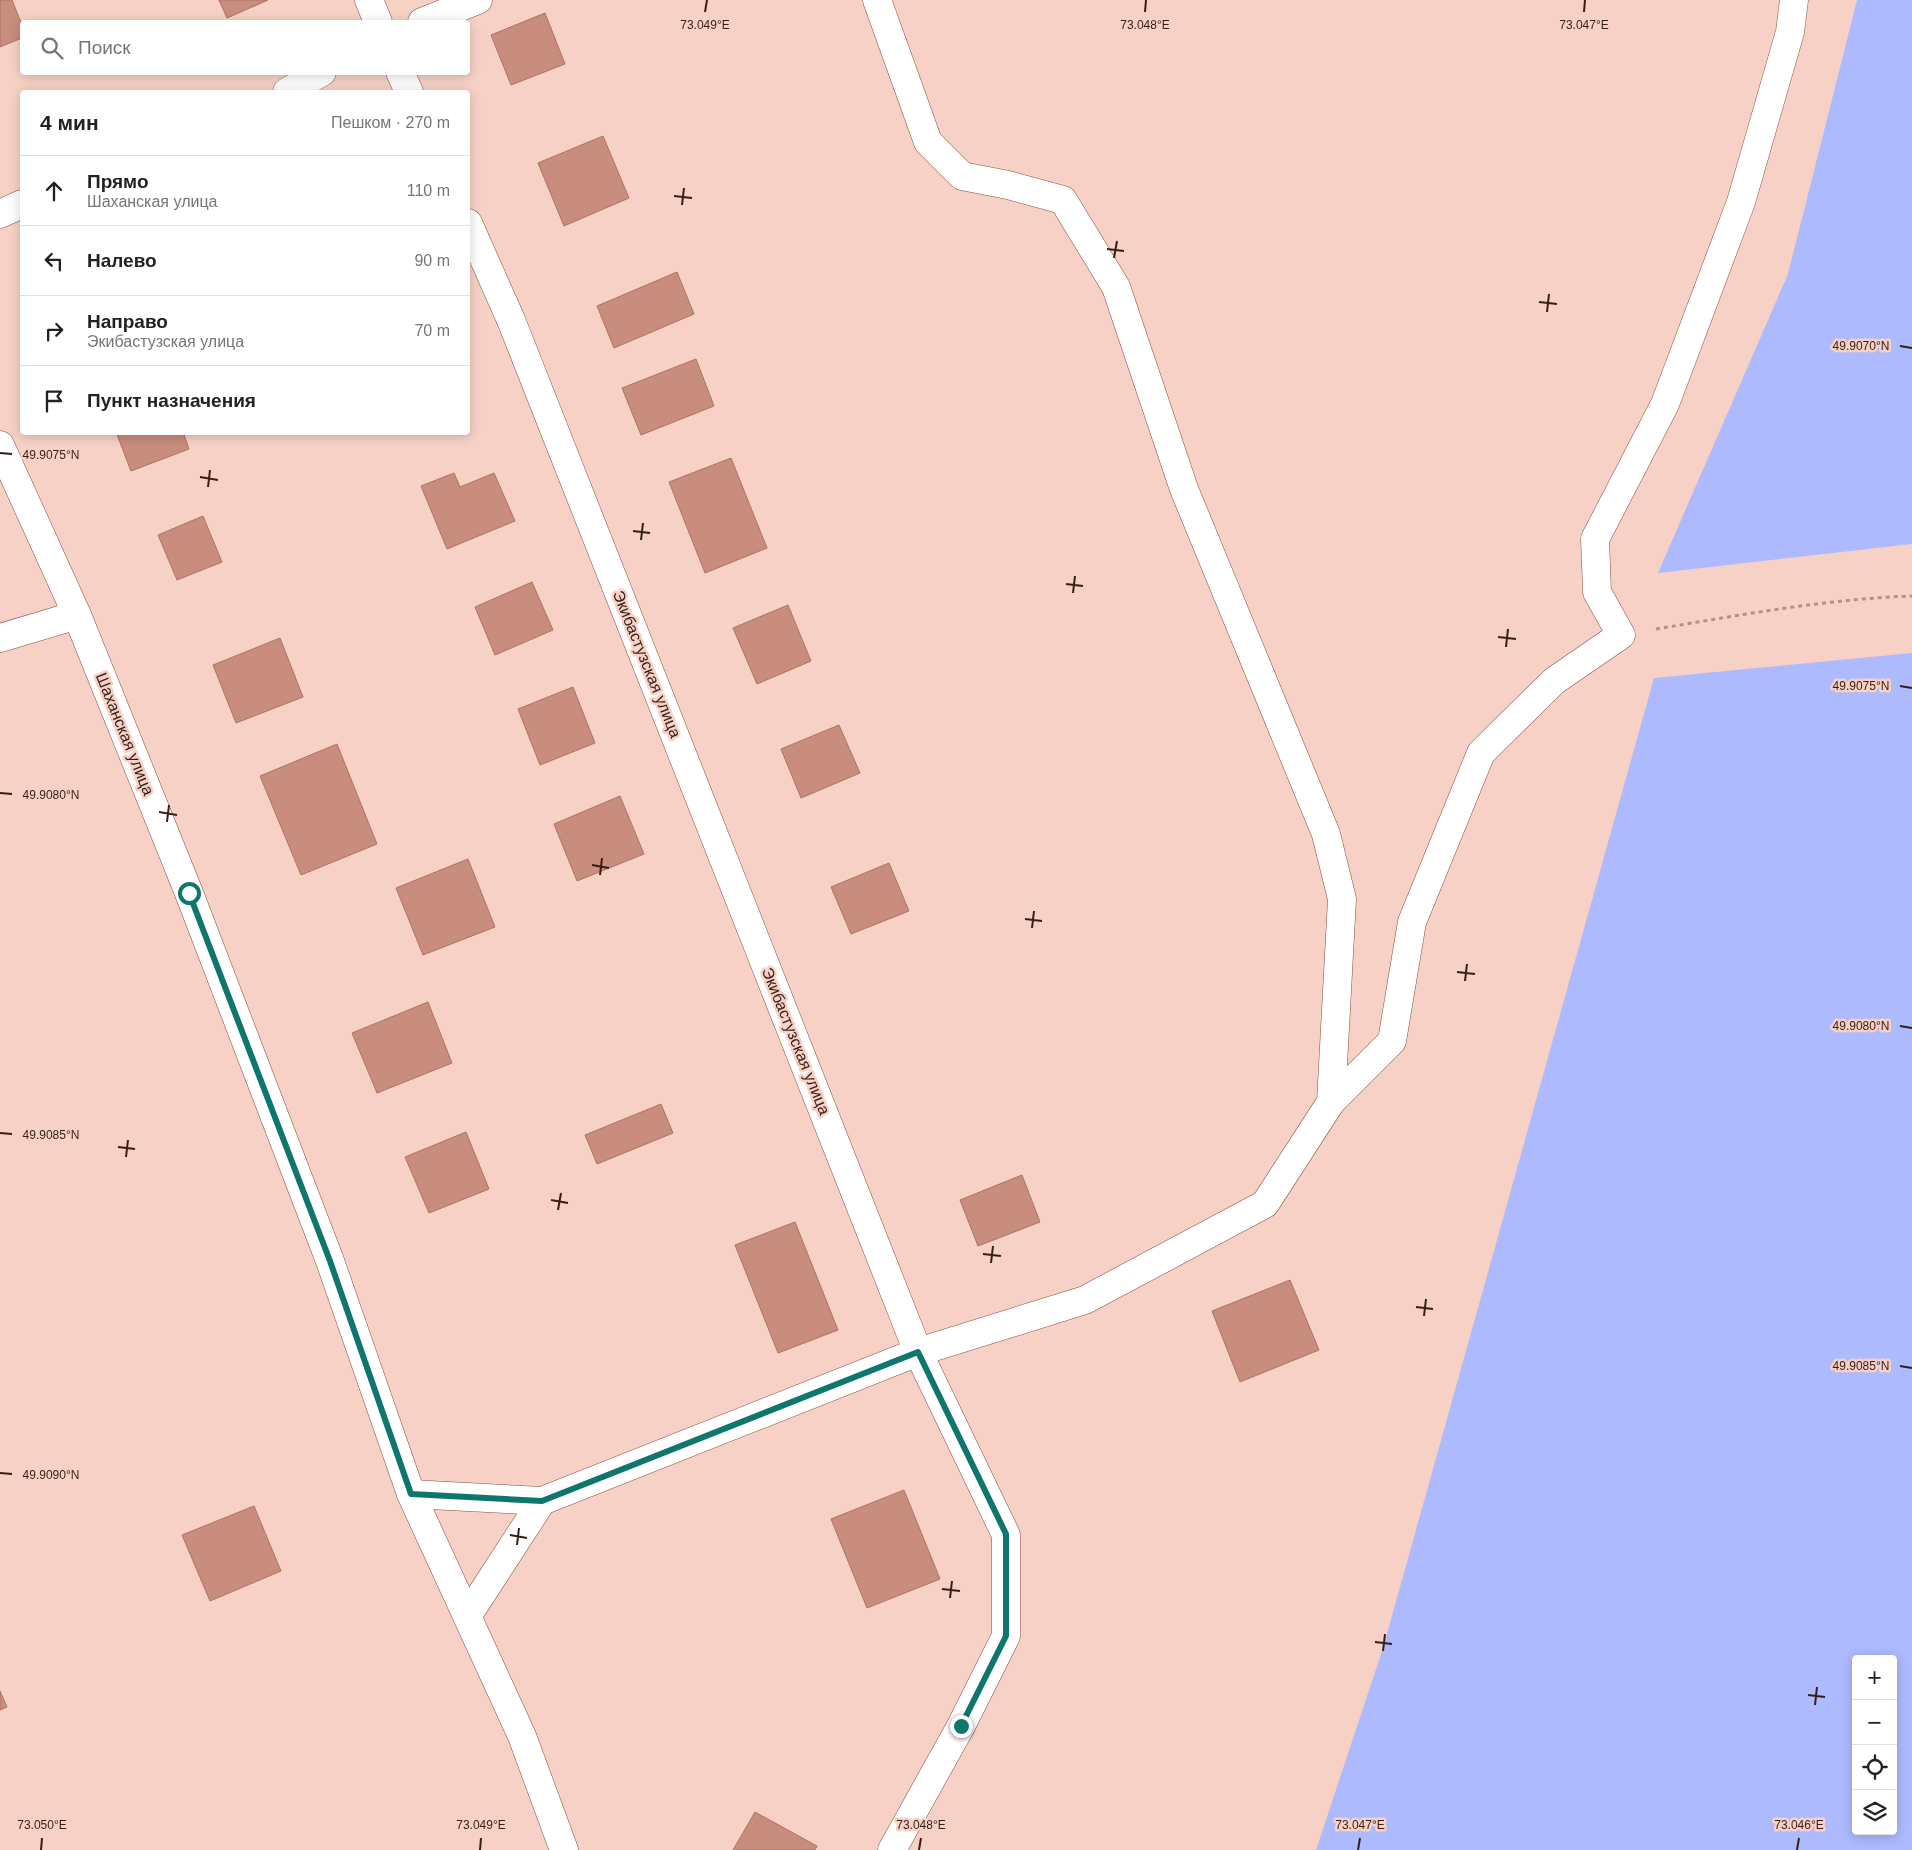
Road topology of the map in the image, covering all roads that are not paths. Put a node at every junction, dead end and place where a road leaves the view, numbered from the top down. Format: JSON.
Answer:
{"nodes":[{"id":1,"x":369,"y":0,"type":"edge"},
{"id":2,"x":478,"y":0,"type":"edge"},
{"id":3,"x":877,"y":0,"type":"edge"},
{"id":4,"x":1794,"y":0,"type":"edge"},
{"id":5,"x":377,"y":20,"type":"edge"},
{"id":6,"x":427,"y":20,"type":"edge"},
{"id":7,"x":317,"y":75,"type":"edge"},
{"id":8,"x":401,"y":75,"type":"edge"},
{"id":9,"x":290,"y":90,"type":"edge"},
{"id":10,"x":408,"y":90,"type":"edge"},
{"id":11,"x":20,"y":205,"type":"edge"},
{"id":12,"x":0,"y":214,"type":"edge"},
{"id":13,"x":470,"y":228,"type":"edge"},
{"id":14,"x":0,"y":444,"type":"edge"},
{"id":15,"x":77,"y":615,"type":"junction"},
{"id":16,"x":0,"y":638,"type":"edge"},
{"id":17,"x":1331,"y":1102,"type":"junction"},
{"id":18,"x":918,"y":1352,"type":"junction"},
{"id":19,"x":411,"y":1494,"type":"junction"},
{"id":20,"x":542,"y":1501,"type":"junction"},
{"id":21,"x":468,"y":1615,"type":"junction"},
{"id":22,"x":564,"y":1850,"type":"edge"},
{"id":23,"x":892,"y":1850,"type":"edge"}],
"edges":[{"from":1,"to":5,"type":"street"},
{"from":2,"to":6,"type":"street"},
{"from":3,"to":17,"type":"street"},
{"from":4,"to":17,"type":"street"},
{"from":7,"to":9,"type":"street"},
{"from":8,"to":10,"type":"street"},
{"from":11,"to":12,"type":"street"},
{"from":13,"to":18,"type":"street","name":"Экибастузская улица"},
{"from":14,"to":15,"type":"street","name":"Шаханская улица"},
{"from":15,"to":16,"type":"street"},
{"from":15,"to":19,"type":"street","name":"Шаханская улица"},
{"from":17,"to":18,"type":"street"},
{"from":18,"to":20,"type":"street"},
{"from":18,"to":23,"type":"street","name":"Экибастузская улица"},
{"from":19,"to":20,"type":"street"},
{"from":19,"to":21,"type":"street","name":"Шаханская улица"},
{"from":20,"to":21,"type":"street"},
{"from":21,"to":22,"type":"street","name":"Шаханская улица"}]}
